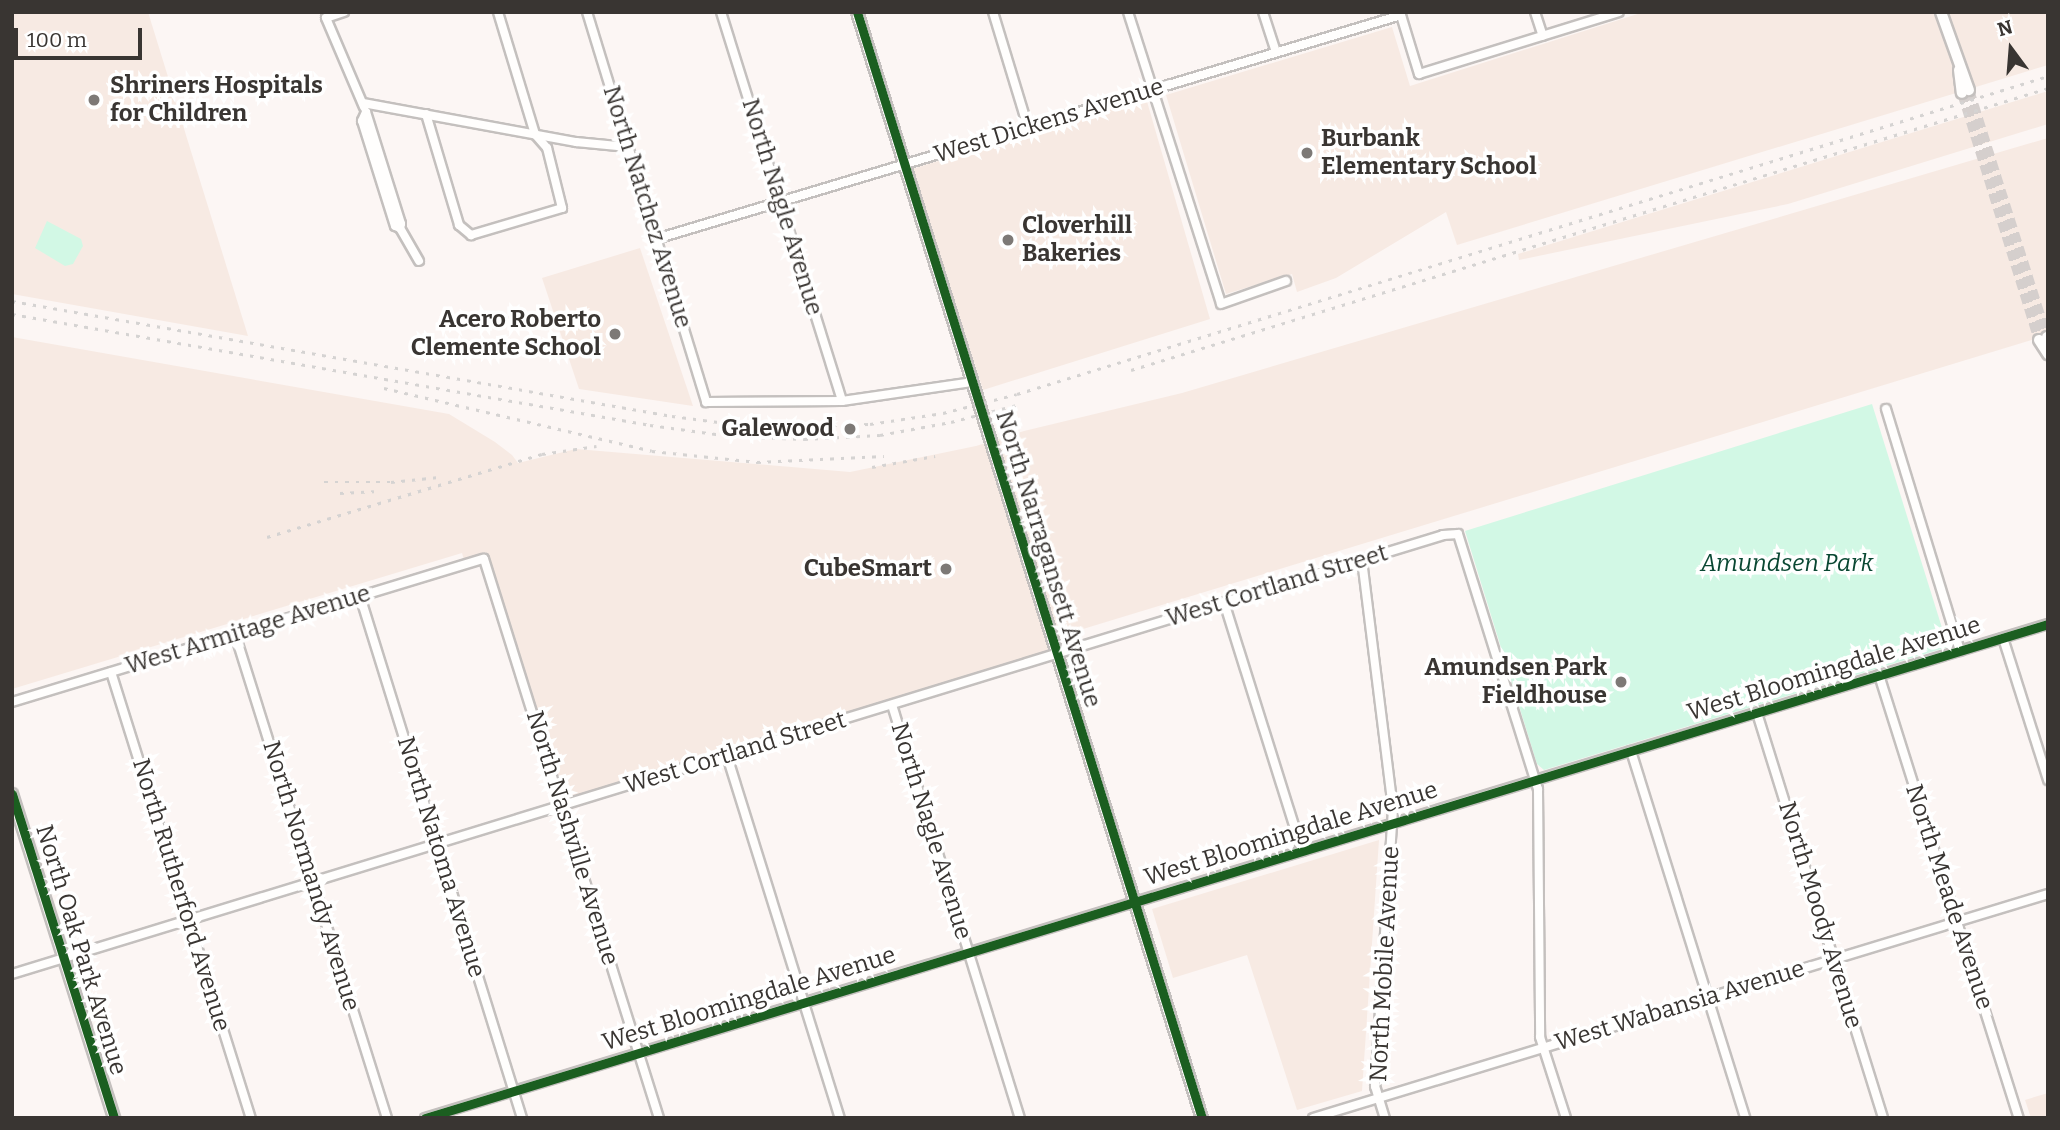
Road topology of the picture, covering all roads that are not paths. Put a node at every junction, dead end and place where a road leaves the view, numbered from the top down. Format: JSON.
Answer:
{"nodes":[{"id":1,"x":344,"y":12,"type":"edge"},
{"id":2,"x":498,"y":12,"type":"edge"},
{"id":3,"x":587,"y":12,"type":"edge"},
{"id":4,"x":721,"y":12,"type":"edge"},
{"id":5,"x":858,"y":12,"type":"edge"},
{"id":6,"x":993,"y":12,"type":"edge"},
{"id":7,"x":1128,"y":12,"type":"edge"},
{"id":8,"x":1264,"y":12,"type":"edge"},
{"id":9,"x":1535,"y":12,"type":"edge"},
{"id":10,"x":1619,"y":12,"type":"edge"},
{"id":11,"x":1941,"y":12,"type":"edge"},
{"id":12,"x":1401,"y":13,"type":"edge"},
{"id":13,"x":1543,"y":36,"type":"junction"},
{"id":14,"x":1276,"y":52,"type":"junction"},
{"id":15,"x":1153,"y":89,"type":"junction"},
{"id":16,"x":1966,"y":91,"type":"tunnel mouth"},
{"id":17,"x":364,"y":108,"type":"junction"},
{"id":18,"x":426,"y":114,"type":"junction"},
{"id":19,"x":1028,"y":127,"type":"junction"},
{"id":20,"x":535,"y":134,"type":"junction"},
{"id":21,"x":628,"y":147,"type":"junction"},
{"id":22,"x":905,"y":164,"type":"junction"},
{"id":23,"x":780,"y":201,"type":"junction"},
{"id":24,"x":656,"y":239,"type":"junction"},
{"id":25,"x":419,"y":261,"type":"dead end"},
{"id":26,"x":1286,"y":281,"type":"dead end"},
{"id":27,"x":2045,"y":339,"type":"tunnel mouth"},
{"id":28,"x":2048,"y":355,"type":"edge"},
{"id":29,"x":972,"y":382,"type":"junction"},
{"id":30,"x":842,"y":401,"type":"junction"},
{"id":31,"x":1886,"y":409,"type":"dead end"},
{"id":32,"x":485,"y":558,"type":"joint"},
{"id":33,"x":1362,"y":560,"type":"junction"},
{"id":34,"x":360,"y":596,"type":"junction"},
{"id":35,"x":1224,"y":602,"type":"junction"},
{"id":36,"x":2048,"y":624,"type":"edge"},
{"id":37,"x":235,"y":634,"type":"junction"},
{"id":38,"x":2003,"y":638,"type":"junction"},
{"id":39,"x":1960,"y":651,"type":"junction"},
{"id":40,"x":1057,"y":654,"type":"junction"},
{"id":41,"x":111,"y":672,"type":"junction"},
{"id":42,"x":1879,"y":676,"type":"junction"},
{"id":43,"x":12,"y":702,"type":"edge"},
{"id":44,"x":892,"y":705,"type":"junction"},
{"id":45,"x":1757,"y":713,"type":"junction"},
{"id":46,"x":1631,"y":751,"type":"junction"},
{"id":47,"x":726,"y":756,"type":"junction"},
{"id":48,"x":1536,"y":780,"type":"junction"},
{"id":49,"x":2048,"y":780,"type":"edge"},
{"id":50,"x":12,"y":794,"type":"edge"},
{"id":51,"x":562,"y":807,"type":"junction"},
{"id":52,"x":1392,"y":824,"type":"junction"},
{"id":53,"x":437,"y":845,"type":"junction"},
{"id":54,"x":1302,"y":851,"type":"junction"},
{"id":55,"x":313,"y":883,"type":"junction"},
{"id":56,"x":2048,"y":894,"type":"edge"},
{"id":57,"x":1135,"y":902,"type":"junction"},
{"id":58,"x":189,"y":919,"type":"junction"},
{"id":59,"x":1957,"y":922,"type":"junction"},
{"id":60,"x":969,"y":952,"type":"junction"},
{"id":61,"x":64,"y":958,"type":"junction"},
{"id":62,"x":1833,"y":960,"type":"junction"},
{"id":63,"x":12,"y":974,"type":"edge"},
{"id":64,"x":1707,"y":998,"type":"junction"},
{"id":65,"x":804,"y":1003,"type":"junction"},
{"id":66,"x":1544,"y":1047,"type":"junction"},
{"id":67,"x":638,"y":1053,"type":"junction"},
{"id":68,"x":514,"y":1091,"type":"junction"},
{"id":69,"x":1378,"y":1098,"type":"junction"},
{"id":70,"x":114,"y":1118,"type":"edge"},
{"id":71,"x":251,"y":1118,"type":"edge"},
{"id":72,"x":387,"y":1118,"type":"edge"},
{"id":73,"x":425,"y":1118,"type":"edge"},
{"id":74,"x":522,"y":1118,"type":"edge"},
{"id":75,"x":659,"y":1118,"type":"edge"},
{"id":76,"x":840,"y":1118,"type":"edge"},
{"id":77,"x":1020,"y":1118,"type":"edge"},
{"id":78,"x":1202,"y":1118,"type":"edge"},
{"id":79,"x":1313,"y":1118,"type":"edge"},
{"id":80,"x":1385,"y":1118,"type":"edge"},
{"id":81,"x":1566,"y":1118,"type":"edge"},
{"id":82,"x":1745,"y":1118,"type":"edge"},
{"id":83,"x":1883,"y":1118,"type":"edge"},
{"id":84,"x":2019,"y":1118,"type":"edge"}],
"edges":[{"from":1,"to":17,"type":"street"},
{"from":2,"to":20,"type":"street"},
{"from":3,"to":21,"type":"street","name":"North Natchez Avenue"},
{"from":4,"to":23,"type":"street","name":"North Nagle Avenue"},
{"from":5,"to":22,"type":"street","name":"North Narragansett Avenue"},
{"from":6,"to":19,"type":"street"},
{"from":7,"to":15,"type":"street"},
{"from":8,"to":14,"type":"street"},
{"from":9,"to":13,"type":"street"},
{"from":10,"to":13,"type":"street"},
{"from":11,"to":16,"type":"street"},
{"from":12,"to":13,"type":"street"},
{"from":12,"to":14,"type":"street","name":"West Dickens Avenue"},
{"from":14,"to":15,"type":"street","name":"West Dickens Avenue"},
{"from":15,"to":19,"type":"street","name":"West Dickens Avenue"},
{"from":15,"to":26,"type":"street"},
{"from":17,"to":18,"type":"street"},
{"from":17,"to":25,"type":"street"},
{"from":18,"to":20,"type":"street"},
{"from":18,"to":20,"type":"street"},
{"from":19,"to":22,"type":"street","name":"West Dickens Avenue"},
{"from":20,"to":21,"type":"street"},
{"from":21,"to":24,"type":"street","name":"North Natchez Avenue"},
{"from":22,"to":23,"type":"street","name":"West Dickens Avenue"},
{"from":22,"to":29,"type":"street","name":"North Narragansett Avenue"},
{"from":23,"to":24,"type":"street","name":"West Dickens Avenue"},
{"from":23,"to":30,"type":"street","name":"North Nagle Avenue"},
{"from":24,"to":30,"type":"street","name":"North Natchez Avenue"},
{"from":27,"to":28,"type":"street"},
{"from":29,"to":30,"type":"street"},
{"from":29,"to":40,"type":"street","name":"North Narragansett Avenue"},
{"from":31,"to":39,"type":"street"},
{"from":32,"to":34,"type":"street","name":"West Armitage Avenue"},
{"from":32,"to":51,"type":"street","name":"North Nashville Avenue"},
{"from":33,"to":35,"type":"street","name":"West Cortland Street"},
{"from":33,"to":48,"type":"street","name":"West Cortland Street"},
{"from":33,"to":52,"type":"street","name":"North Mobile Avenue"},
{"from":34,"to":37,"type":"street","name":"West Armitage Avenue"},
{"from":34,"to":53,"type":"street","name":"North Natoma Avenue"},
{"from":35,"to":40,"type":"street","name":"West Cortland Street"},
{"from":35,"to":54,"type":"street"},
{"from":36,"to":38,"type":"street","name":"West Bloomingdale Avenue"},
{"from":37,"to":41,"type":"street","name":"West Armitage Avenue"},
{"from":37,"to":55,"type":"street","name":"North Normandy Avenue"},
{"from":38,"to":39,"type":"street","name":"West Bloomingdale Avenue"},
{"from":38,"to":49,"type":"street"},
{"from":39,"to":42,"type":"street","name":"West Bloomingdale Avenue"},
{"from":40,"to":44,"type":"street","name":"West Cortland Street"},
{"from":40,"to":57,"type":"street","name":"North Narragansett Avenue"},
{"from":41,"to":43,"type":"street","name":"West Armitage Avenue"},
{"from":41,"to":58,"type":"street","name":"North Rutherford Avenue"},
{"from":42,"to":45,"type":"street","name":"West Bloomingdale Avenue"},
{"from":42,"to":59,"type":"street","name":"North Meade Avenue"},
{"from":44,"to":47,"type":"street","name":"West Cortland Street"},
{"from":44,"to":60,"type":"street","name":"North Nagle Avenue"},
{"from":45,"to":46,"type":"street","name":"West Bloomingdale Avenue"},
{"from":45,"to":62,"type":"street","name":"North Moody Avenue"},
{"from":46,"to":48,"type":"street","name":"West Bloomingdale Avenue"},
{"from":46,"to":64,"type":"street"},
{"from":47,"to":51,"type":"street","name":"West Cortland Street"},
{"from":47,"to":65,"type":"street"},
{"from":48,"to":52,"type":"street","name":"West Bloomingdale Avenue"},
{"from":48,"to":66,"type":"street"},
{"from":50,"to":61,"type":"street","name":"North Oak Park Avenue"},
{"from":51,"to":53,"type":"street","name":"West Cortland Street"},
{"from":51,"to":67,"type":"street","name":"North Nashville Avenue"},
{"from":52,"to":54,"type":"street","name":"West Bloomingdale Avenue"},
{"from":52,"to":69,"type":"street","name":"North Mobile Avenue"},
{"from":53,"to":55,"type":"street","name":"West Cortland Street"},
{"from":53,"to":68,"type":"street","name":"North Natoma Avenue"},
{"from":54,"to":57,"type":"street","name":"West Bloomingdale Avenue"},
{"from":55,"to":58,"type":"street","name":"West Cortland Street"},
{"from":55,"to":72,"type":"street","name":"North Normandy Avenue"},
{"from":56,"to":59,"type":"street","name":"West Wabansia Avenue"},
{"from":57,"to":60,"type":"street","name":"West Bloomingdale Avenue"},
{"from":57,"to":78,"type":"street","name":"North Narragansett Avenue"},
{"from":58,"to":61,"type":"street","name":"West Cortland Street"},
{"from":58,"to":71,"type":"street","name":"North Rutherford Avenue"},
{"from":59,"to":62,"type":"street","name":"West Wabansia Avenue"},
{"from":59,"to":84,"type":"street","name":"North Meade Avenue"},
{"from":60,"to":65,"type":"street","name":"West Bloomingdale Avenue"},
{"from":60,"to":77,"type":"street","name":"North Nagle Avenue"},
{"from":61,"to":63,"type":"street","name":"West Cortland Street"},
{"from":61,"to":70,"type":"street","name":"North Oak Park Avenue"},
{"from":62,"to":64,"type":"street","name":"West Wabansia Avenue"},
{"from":62,"to":83,"type":"street","name":"North Moody Avenue"},
{"from":64,"to":66,"type":"street","name":"West Wabansia Avenue"},
{"from":64,"to":82,"type":"street"},
{"from":65,"to":67,"type":"street","name":"West Bloomingdale Avenue"},
{"from":65,"to":76,"type":"street"},
{"from":66,"to":69,"type":"street","name":"West Wabansia Avenue"},
{"from":66,"to":81,"type":"street"},
{"from":67,"to":68,"type":"street","name":"West Bloomingdale Avenue"},
{"from":67,"to":75,"type":"street","name":"North Nashville Avenue"},
{"from":68,"to":73,"type":"street","name":"West Bloomingdale Avenue"},
{"from":68,"to":74,"type":"street","name":"North Natoma Avenue"},
{"from":69,"to":79,"type":"street","name":"West Wabansia Avenue"},
{"from":69,"to":80,"type":"street","name":"North Mobile Avenue"}]}
